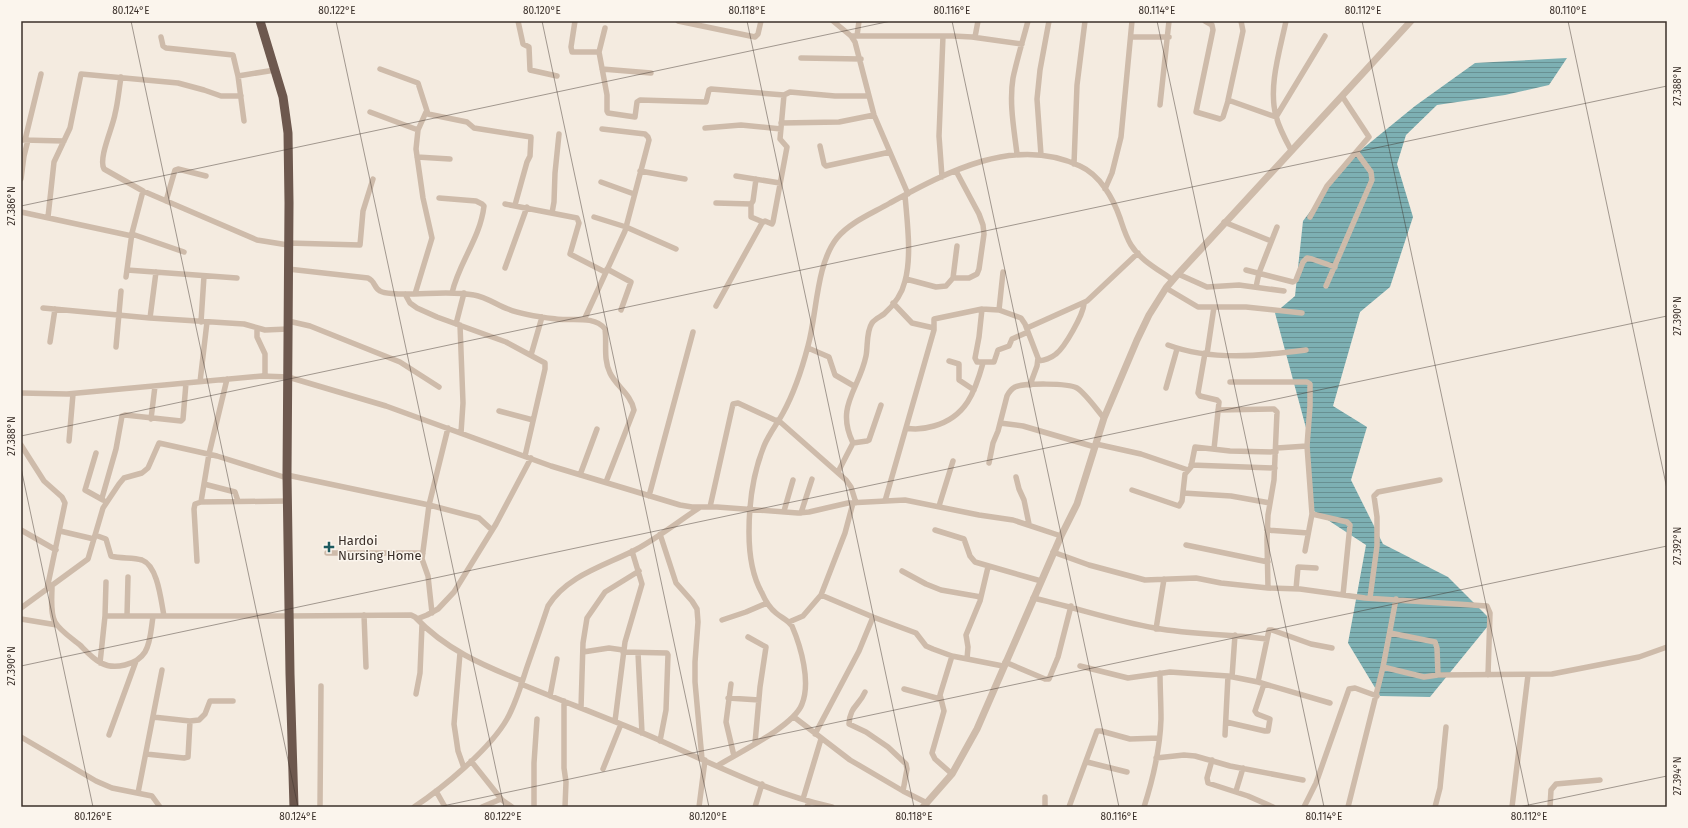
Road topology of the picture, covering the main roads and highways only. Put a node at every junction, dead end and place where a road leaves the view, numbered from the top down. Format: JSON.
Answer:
{"nodes":[{"id":1,"x":260,"y":21,"type":"edge"},
{"id":2,"x":294,"y":807,"type":"edge"}],
"edges":[{"from":1,"to":2,"type":"highway"}]}
